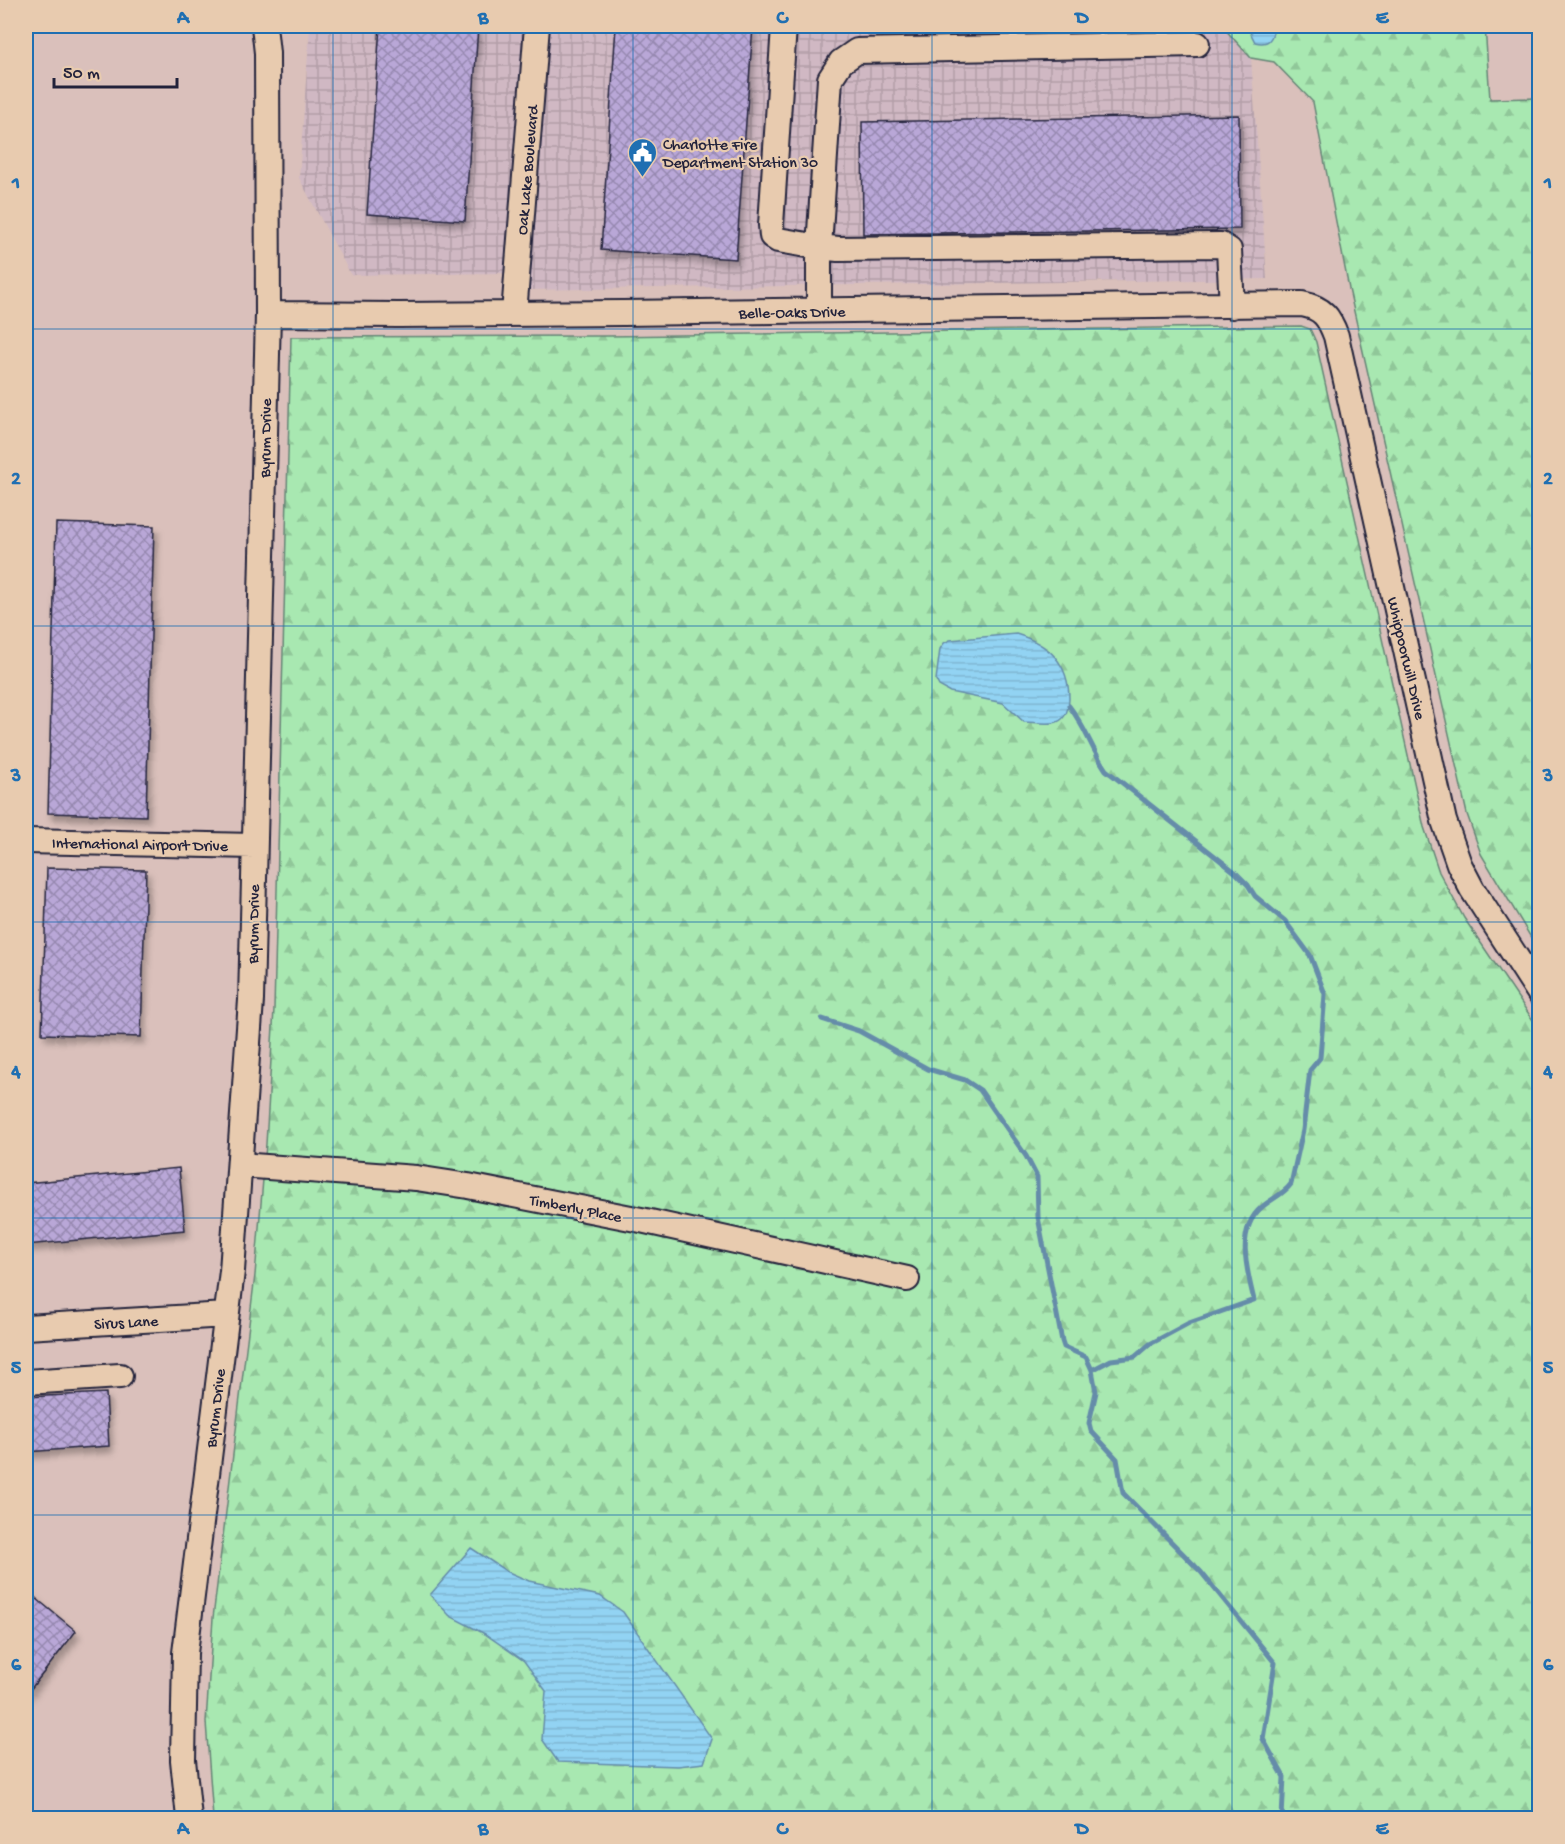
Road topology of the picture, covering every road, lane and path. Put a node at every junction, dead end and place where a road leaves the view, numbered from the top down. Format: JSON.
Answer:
{"nodes":[{"id":1,"x":264,"y":26,"type":"edge"},
{"id":2,"x":537,"y":26,"type":"edge"},
{"id":3,"x":784,"y":26,"type":"edge"},
{"id":4,"x":1197,"y":44,"type":"dead end"},
{"id":5,"x":819,"y":247,"type":"junction"},
{"id":6,"x":1232,"y":306,"type":"junction"},
{"id":7,"x":1316,"y":308,"type":"joint"},
{"id":8,"x":819,"y":310,"type":"junction"},
{"id":9,"x":268,"y":314,"type":"junction"},
{"id":10,"x":514,"y":314,"type":"junction"},
{"id":11,"x":26,"y":841,"type":"edge"},
{"id":12,"x":254,"y":846,"type":"junction"},
{"id":13,"x":1539,"y":994,"type":"edge"},
{"id":14,"x":241,"y":1165,"type":"junction"},
{"id":15,"x":907,"y":1279,"type":"dead end"},
{"id":16,"x":226,"y":1315,"type":"junction"},
{"id":17,"x":26,"y":1327,"type":"edge"},
{"id":18,"x":120,"y":1376,"type":"dead end"},
{"id":19,"x":26,"y":1382,"type":"edge"},
{"id":20,"x":189,"y":1818,"type":"edge"}],
"edges":[{"from":1,"to":9,"type":"street","name":"Byrum Drive"},
{"from":2,"to":10,"type":"street","name":"Oak Lake Boulevard"},
{"from":3,"to":5,"type":"street"},
{"from":4,"to":5,"type":"street"},
{"from":5,"to":6,"type":"street"},
{"from":5,"to":8,"type":"street"},
{"from":6,"to":7,"type":"street","name":"Belle-Oaks Drive"},
{"from":6,"to":8,"type":"street","name":"Belle-Oaks Drive"},
{"from":7,"to":13,"type":"street","name":"Whippoorwill Drive"},
{"from":8,"to":10,"type":"street","name":"Belle-Oaks Drive"},
{"from":9,"to":10,"type":"street","name":"Belle-Oaks Drive"},
{"from":9,"to":12,"type":"street","name":"Byrum Drive"},
{"from":11,"to":12,"type":"street","name":"International Airport Drive"},
{"from":12,"to":14,"type":"street","name":"Byrum Drive"},
{"from":14,"to":15,"type":"street","name":"Timberly Place"},
{"from":14,"to":16,"type":"street","name":"Byrum Drive"},
{"from":16,"to":17,"type":"street","name":"Sirus Lane"},
{"from":16,"to":20,"type":"street","name":"Byrum Drive"},
{"from":18,"to":19,"type":"street"}]}
